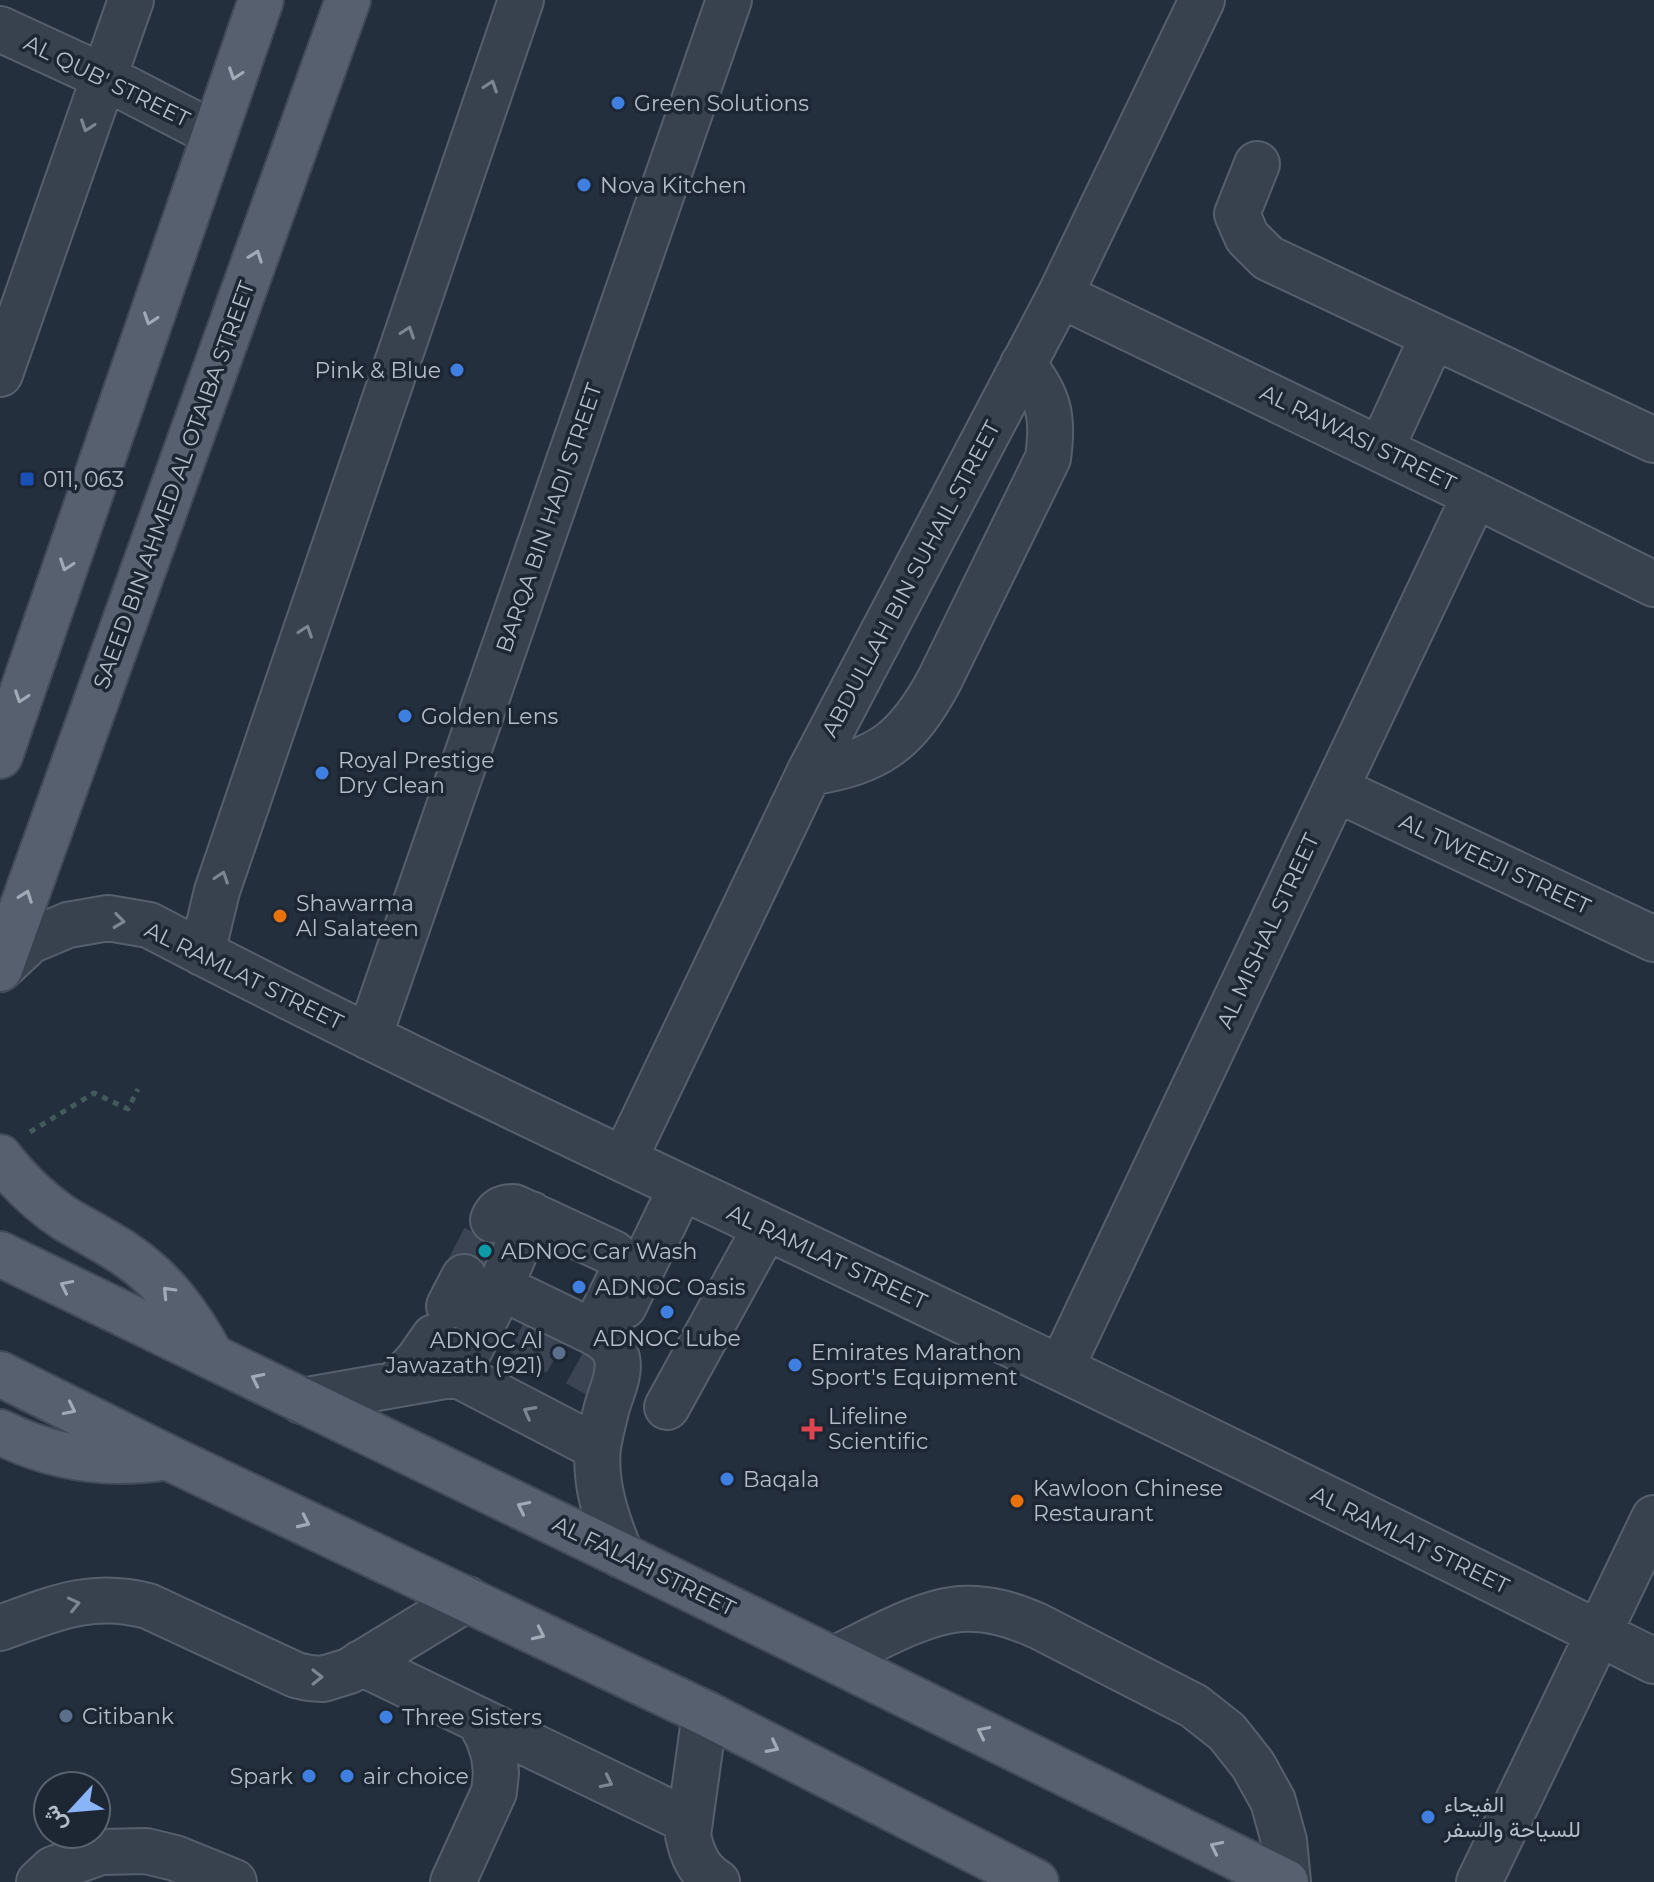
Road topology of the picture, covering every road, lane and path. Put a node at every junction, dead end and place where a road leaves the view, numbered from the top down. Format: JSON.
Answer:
{"nodes":[{"id":1,"x":131,"y":0,"type":"edge"},
{"id":2,"x":261,"y":0,"type":"edge"},
{"id":3,"x":348,"y":0,"type":"edge"},
{"id":4,"x":521,"y":0,"type":"edge"},
{"id":5,"x":729,"y":0,"type":"edge"},
{"id":6,"x":1202,"y":0,"type":"edge"},
{"id":7,"x":0,"y":29,"type":"edge"},
{"id":8,"x":104,"y":77,"type":"junction"},
{"id":9,"x":214,"y":134,"type":"junction"},
{"id":10,"x":1257,"y":164,"type":"dead end"},
{"id":11,"x":1060,"y":295,"type":"junction"},
{"id":12,"x":1433,"y":336,"type":"junction"},
{"id":13,"x":1023,"y":364,"type":"junction"},
{"id":14,"x":0,"y":374,"type":"edge"},
{"id":15,"x":1654,"y":440,"type":"edge"},
{"id":16,"x":1381,"y":449,"type":"junction"},
{"id":17,"x":1475,"y":495,"type":"junction"},
{"id":18,"x":1654,"y":584,"type":"edge"},
{"id":19,"x":0,"y":756,"type":"edge"},
{"id":20,"x":809,"y":773,"type":"junction"},
{"id":21,"x":1336,"y":789,"type":"junction"},
{"id":22,"x":1654,"y":939,"type":"edge"},
{"id":23,"x":202,"y":953,"type":"junction"},
{"id":24,"x":0,"y":969,"type":"edge"},
{"id":25,"x":369,"y":1037,"type":"junction"},
{"id":26,"x":138,"y":1089,"type":"dead end"},
{"id":27,"x":11,"y":1147,"type":"edge"},
{"id":28,"x":624,"y":1160,"type":"junction"},
{"id":29,"x":681,"y":1188,"type":"junction"},
{"id":30,"x":766,"y":1227,"type":"junction"},
{"id":31,"x":0,"y":1254,"type":"edge"},
{"id":32,"x":477,"y":1325,"type":"junction"},
{"id":33,"x":212,"y":1357,"type":"junction"},
{"id":34,"x":1061,"y":1368,"type":"junction"},
{"id":35,"x":0,"y":1374,"type":"edge"},
{"id":36,"x":601,"y":1384,"type":"junction"},
{"id":37,"x":302,"y":1401,"type":"junction"},
{"id":38,"x":667,"y":1407,"type":"dead end"},
{"id":39,"x":0,"y":1432,"type":"edge"},
{"id":40,"x":167,"y":1457,"type":"junction"},
{"id":41,"x":1654,"y":1518,"type":"edge"},
{"id":42,"x":621,"y":1555,"type":"junction"},
{"id":43,"x":467,"y":1599,"type":"junction"},
{"id":44,"x":0,"y":1628,"type":"edge"},
{"id":45,"x":1599,"y":1633,"type":"junction"},
{"id":46,"x":834,"y":1659,"type":"junction"},
{"id":47,"x":1654,"y":1661,"type":"edge"},
{"id":48,"x":361,"y":1663,"type":"junction"},
{"id":49,"x":705,"y":1713,"type":"junction"},
{"id":50,"x":479,"y":1720,"type":"junction"},
{"id":51,"x":561,"y":1760,"type":"junction"},
{"id":52,"x":494,"y":1792,"type":"junction"},
{"id":53,"x":690,"y":1822,"type":"junction"},
{"id":54,"x":39,"y":1882,"type":"edge"},
{"id":55,"x":234,"y":1882,"type":"edge"},
{"id":56,"x":453,"y":1882,"type":"edge"},
{"id":57,"x":717,"y":1882,"type":"edge"},
{"id":58,"x":1036,"y":1882,"type":"edge"},
{"id":59,"x":1287,"y":1882,"type":"edge"},
{"id":60,"x":1479,"y":1882,"type":"edge"}],
"edges":[{"from":1,"to":8,"type":"street"},
{"from":2,"to":9,"type":"main road","one_way":true},
{"from":24,"to":3,"type":"main road","name":"SAEED BIN AHMED AL OTAIBA STREET","one_way":true},
{"from":23,"to":4,"type":"street","one_way":true},
{"from":5,"to":25,"type":"street","name":"BARQA BIN HADI STREET"},
{"from":6,"to":11,"type":"street","name":"ABDULLAH BIN SUHAIL STREET"},
{"from":7,"to":8,"type":"street","name":"AL QUB' STREET"},
{"from":8,"to":9,"type":"street","name":"AL QUB' STREET"},
{"from":8,"to":14,"type":"street","one_way":true},
{"from":9,"to":19,"type":"main road","one_way":true},
{"from":10,"to":12,"type":"street"},
{"from":11,"to":13,"type":"street","name":"ABDULLAH BIN SUHAIL STREET"},
{"from":11,"to":16,"type":"street","name":"AL RAWASI STREET"},
{"from":12,"to":15,"type":"street"},
{"from":12,"to":16,"type":"street"},
{"from":13,"to":20,"type":"street","name":"ABDULLAH BIN SUHAIL STREET"},
{"from":13,"to":20,"type":"street"},
{"from":16,"to":17,"type":"street","name":"AL RAWASI STREET"},
{"from":17,"to":18,"type":"street","name":"AL RAWASI STREET"},
{"from":17,"to":21,"type":"street","name":"AL MISHAL STREET"},
{"from":20,"to":28,"type":"street","name":"ABDULLAH BIN SUHAIL STREET"},
{"from":21,"to":22,"type":"street","name":"AL TWEEJI STREET"},
{"from":21,"to":34,"type":"street","name":"AL MISHAL STREET"},
{"from":24,"to":23,"type":"street","name":"AL RAMLAT STREET","one_way":true},
{"from":23,"to":25,"type":"street","name":"AL RAMLAT STREET"},
{"from":25,"to":28,"type":"street","name":"AL RAMLAT STREET"},
{"from":26,"to":27,"type":"path"},
{"from":33,"to":27,"type":"main road","one_way":true},
{"from":28,"to":29,"type":"street","name":"AL RAMLAT STREET"},
{"from":29,"to":30,"type":"street","name":"AL RAMLAT STREET"},
{"from":29,"to":36,"type":"street"},
{"from":30,"to":34,"type":"street","name":"AL RAMLAT STREET"},
{"from":30,"to":38,"type":"street"},
{"from":33,"to":31,"type":"main road","name":"AL FALAH STREET","one_way":true},
{"from":36,"to":32,"type":"street","one_way":true},
{"from":32,"to":36,"type":"street"},
{"from":32,"to":36,"type":"street"},
{"from":32,"to":37,"type":"street"},
{"from":37,"to":33,"type":"main road","name":"AL FALAH STREET","one_way":true},
{"from":34,"to":45,"type":"street","name":"AL RAMLAT STREET"},
{"from":35,"to":40,"type":"main road","one_way":true},
{"from":36,"to":42,"type":"street"},
{"from":42,"to":37,"type":"main road","name":"AL FALAH STREET","one_way":true},
{"from":39,"to":40,"type":"main road"},
{"from":40,"to":43,"type":"main road","one_way":true},
{"from":41,"to":45,"type":"street"},
{"from":42,"to":46,"type":"main road","name":"AL FALAH STREET"},
{"from":43,"to":48,"type":"street"},
{"from":43,"to":49,"type":"main road","one_way":true},
{"from":44,"to":48,"type":"street","one_way":true},
{"from":45,"to":47,"type":"street","name":"AL RAMLAT STREET"},
{"from":45,"to":60,"type":"street"},
{"from":59,"to":46,"type":"main road","name":"AL FALAH STREET","one_way":true},
{"from":46,"to":59,"type":"street"},
{"from":48,"to":50,"type":"street"},
{"from":49,"to":53,"type":"street"},
{"from":49,"to":58,"type":"main road","one_way":true},
{"from":50,"to":51,"type":"street"},
{"from":50,"to":52,"type":"street"},
{"from":51,"to":52,"type":"street"},
{"from":51,"to":53,"type":"street","one_way":true},
{"from":52,"to":56,"type":"street"},
{"from":53,"to":57,"type":"street"},
{"from":54,"to":55,"type":"street"}]}
